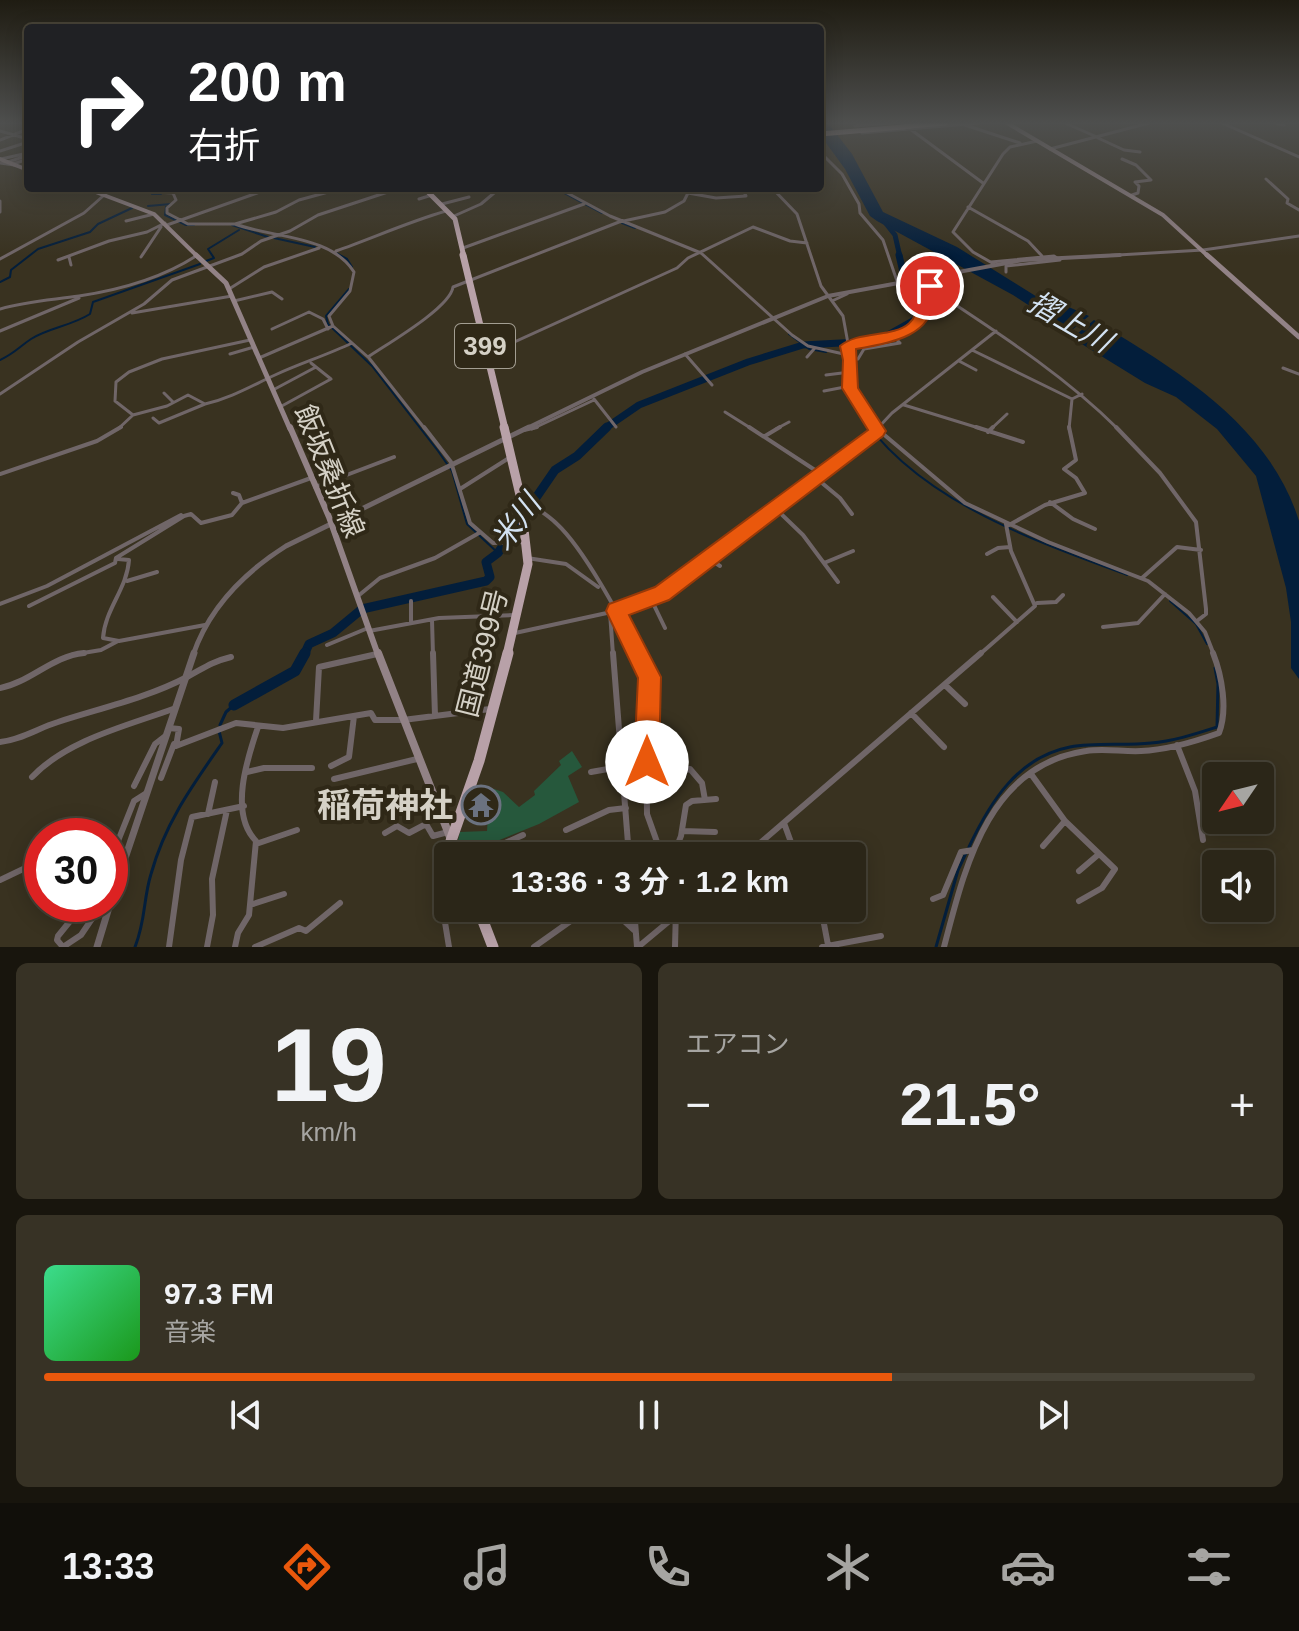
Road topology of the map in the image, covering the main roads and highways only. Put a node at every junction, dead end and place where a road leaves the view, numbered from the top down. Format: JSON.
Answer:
{"nodes":[{"id":1,"x":1082,"y":167,"type":"edge"},
{"id":2,"x":98,"y":192,"type":"edge"},
{"id":3,"x":429,"y":192,"type":"edge"},
{"id":4,"x":1299,"y":337,"type":"edge"},
{"id":5,"x":449,"y":837,"type":"junction"},
{"id":6,"x":451,"y":842,"type":"edge"},
{"id":7,"x":483,"y":922,"type":"edge"},
{"id":8,"x":493,"y":947,"type":"edge"}],
"edges":[{"from":1,"to":4,"type":"main road"},
{"from":2,"to":5,"type":"main road","name":"飯坂桑折線"},
{"from":3,"to":5,"type":"highway","name":"国道399号","number":"399"},
{"from":5,"to":6,"type":"highway"},
{"from":7,"to":8,"type":"highway"}]}
